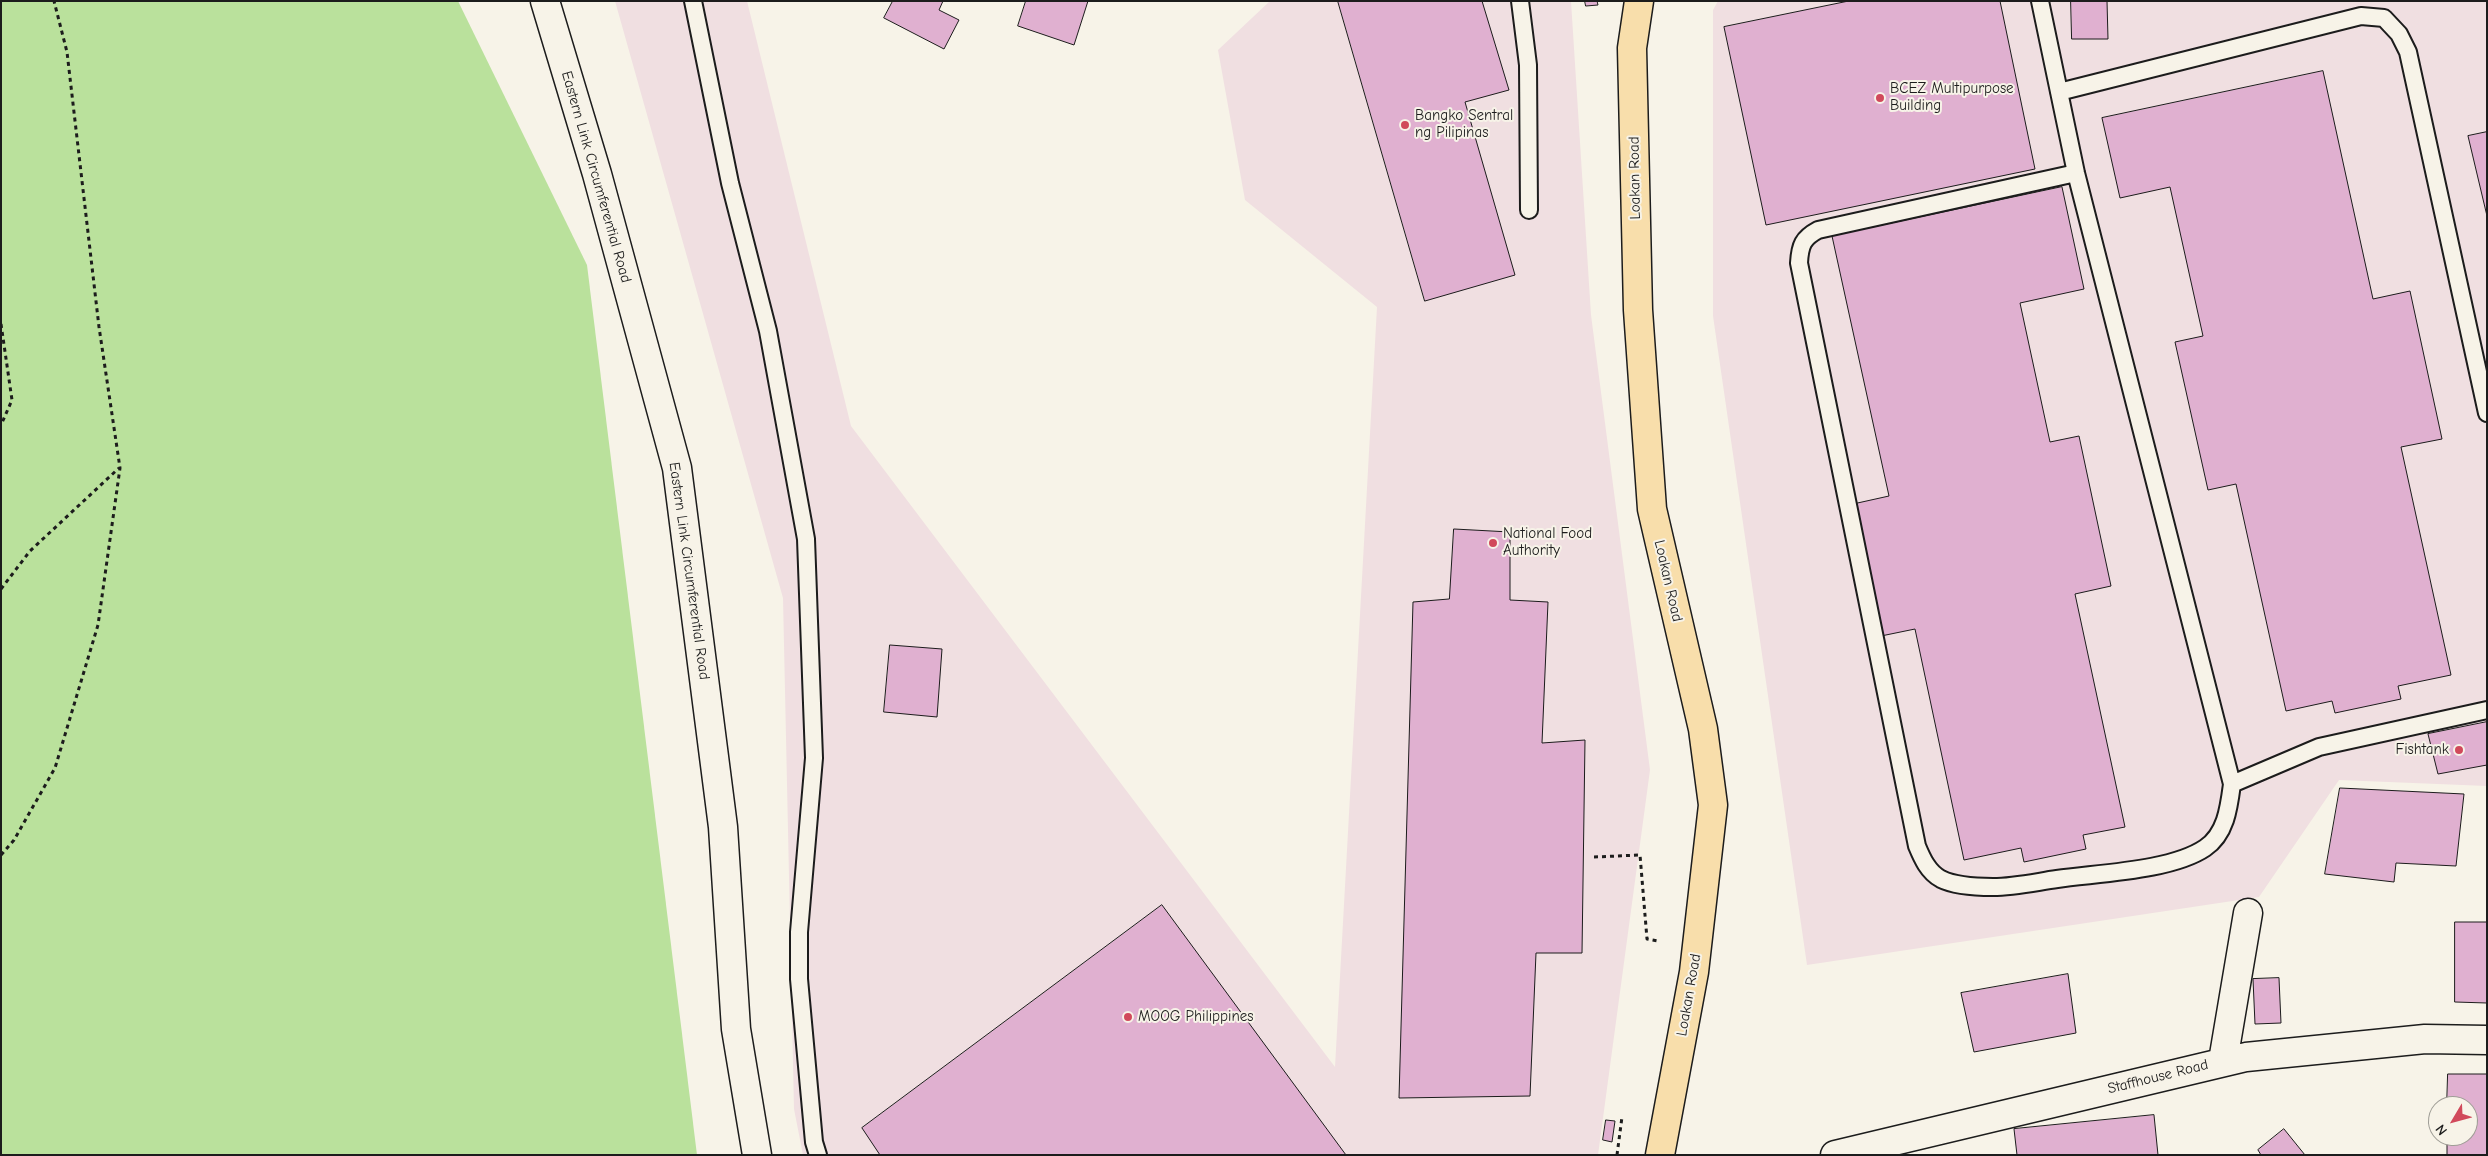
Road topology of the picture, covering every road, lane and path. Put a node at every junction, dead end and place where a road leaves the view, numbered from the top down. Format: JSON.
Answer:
{"nodes":[{"id":1,"x":54,"y":1,"type":"edge"},
{"id":2,"x":545,"y":1,"type":"edge"},
{"id":3,"x":693,"y":1,"type":"edge"},
{"id":4,"x":1520,"y":1,"type":"edge"},
{"id":5,"x":1639,"y":1,"type":"edge"},
{"id":6,"x":2040,"y":1,"type":"edge"},
{"id":7,"x":2059,"y":92,"type":"junction"},
{"id":8,"x":2076,"y":173,"type":"junction"},
{"id":9,"x":1529,"y":210,"type":"dead end"},
{"id":10,"x":1,"y":324,"type":"edge"},
{"id":11,"x":2487,"y":413,"type":"edge"},
{"id":12,"x":1,"y":425,"type":"edge"},
{"id":13,"x":120,"y":468,"type":"junction"},
{"id":14,"x":1,"y":589,"type":"edge"},
{"id":15,"x":2487,"y":710,"type":"edge"},
{"id":16,"x":2232,"y":784,"type":"junction"},
{"id":17,"x":1,"y":856,"type":"edge"},
{"id":18,"x":1594,"y":856,"type":"dead end"},
{"id":19,"x":2248,"y":913,"type":"dead end"},
{"id":20,"x":1658,"y":941,"type":"dead end"},
{"id":21,"x":2487,"y":1040,"type":"edge"},
{"id":22,"x":2222,"y":1061,"type":"junction"},
{"id":23,"x":1622,"y":1117,"type":"dead end"},
{"id":24,"x":757,"y":1155,"type":"edge"},
{"id":25,"x":818,"y":1155,"type":"edge"},
{"id":26,"x":1616,"y":1155,"type":"edge"},
{"id":27,"x":1660,"y":1155,"type":"edge"},
{"id":28,"x":1835,"y":1155,"type":"edge"}],
"edges":[{"from":1,"to":13,"type":"path"},
{"from":2,"to":24,"type":"main road","name":"Eastern Link Circumferential Road"},
{"from":3,"to":25,"type":"lane"},
{"from":4,"to":9,"type":"lane"},
{"from":5,"to":27,"type":"main road","name":"Loakan Road"},
{"from":6,"to":7,"type":"lane"},
{"from":7,"to":8,"type":"lane"},
{"from":7,"to":11,"type":"lane"},
{"from":8,"to":16,"type":"lane"},
{"from":8,"to":16,"type":"lane"},
{"from":10,"to":12,"type":"path"},
{"from":13,"to":14,"type":"path"},
{"from":13,"to":17,"type":"path"},
{"from":15,"to":16,"type":"lane"},
{"from":18,"to":20,"type":"path"},
{"from":19,"to":22,"type":"main road"},
{"from":21,"to":22,"type":"main road","name":"Staffhouse Road"},
{"from":22,"to":28,"type":"main road","name":"Staffhouse Road"},
{"from":23,"to":26,"type":"path"}]}
